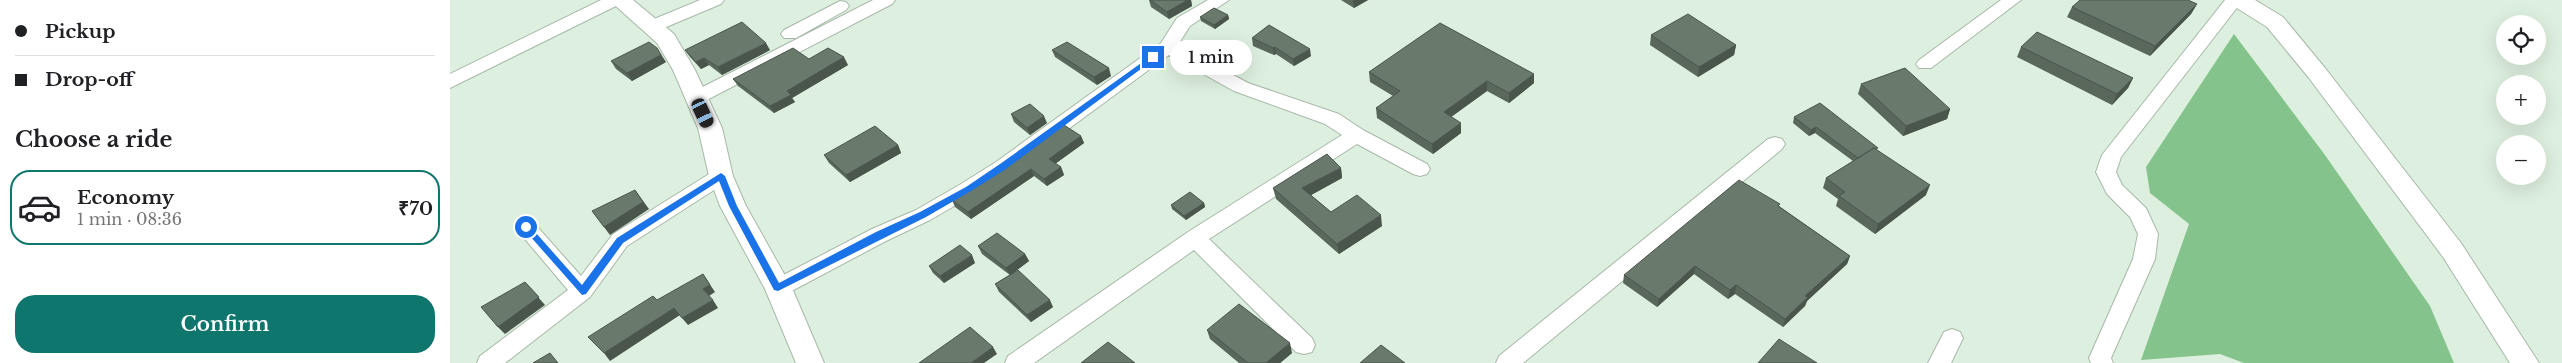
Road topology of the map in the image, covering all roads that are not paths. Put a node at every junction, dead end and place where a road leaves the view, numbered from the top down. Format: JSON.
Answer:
{"nodes":[{"id":1,"x":614,"y":0,"type":"edge"},
{"id":2,"x":620,"y":0,"type":"edge"},
{"id":3,"x":715,"y":0,"type":"edge"},
{"id":4,"x":886,"y":0,"type":"edge"},
{"id":5,"x":1220,"y":0,"type":"edge"},
{"id":6,"x":2012,"y":0,"type":"edge"},
{"id":7,"x":2234,"y":0,"type":"edge"},
{"id":8,"x":2240,"y":0,"type":"edge"},
{"id":9,"x":840,"y":6,"type":"dead end"},
{"id":10,"x":653,"y":26,"type":"junction"},
{"id":11,"x":1168,"y":46,"type":"junction"},
{"id":12,"x":1925,"y":64,"type":"dead end"},
{"id":13,"x":450,"y":82,"type":"edge"},
{"id":14,"x":694,"y":92,"type":"junction"},
{"id":15,"x":1356,"y":135,"type":"junction"},
{"id":16,"x":1775,"y":144,"type":"dead end"},
{"id":17,"x":1420,"y":169,"type":"dead end"},
{"id":18,"x":721,"y":176,"type":"junction"},
{"id":19,"x":526,"y":227,"type":"dead end"},
{"id":20,"x":1195,"y":238,"type":"junction"},
{"id":21,"x":778,"y":288,"type":"junction"},
{"id":22,"x":582,"y":291,"type":"junction"},
{"id":23,"x":1952,"y":338,"type":"dead end"},
{"id":24,"x":1304,"y":345,"type":"dead end"},
{"id":25,"x":488,"y":363,"type":"edge"},
{"id":26,"x":810,"y":363,"type":"edge"},
{"id":27,"x":1016,"y":363,"type":"edge"},
{"id":28,"x":1507,"y":363,"type":"edge"},
{"id":29,"x":1939,"y":363,"type":"edge"},
{"id":30,"x":2102,"y":363,"type":"edge"},
{"id":31,"x":2526,"y":363,"type":"edge"}],
"edges":[{"from":1,"to":13,"type":"street"},
{"from":2,"to":10,"type":"street"},
{"from":3,"to":10,"type":"street"},
{"from":4,"to":14,"type":"street"},
{"from":5,"to":11,"type":"street"},
{"from":6,"to":12,"type":"street"},
{"from":7,"to":30,"type":"street"},
{"from":8,"to":31,"type":"street"},
{"from":9,"to":14,"type":"street"},
{"from":10,"to":14,"type":"street"},
{"from":11,"to":15,"type":"street"},
{"from":11,"to":21,"type":"street"},
{"from":14,"to":18,"type":"street"},
{"from":15,"to":17,"type":"street"},
{"from":15,"to":20,"type":"street"},
{"from":16,"to":28,"type":"street"},
{"from":18,"to":21,"type":"street"},
{"from":18,"to":22,"type":"street"},
{"from":19,"to":22,"type":"street"},
{"from":20,"to":24,"type":"street"},
{"from":20,"to":27,"type":"street"},
{"from":21,"to":26,"type":"street"},
{"from":22,"to":25,"type":"street"},
{"from":23,"to":29,"type":"street"}]}
